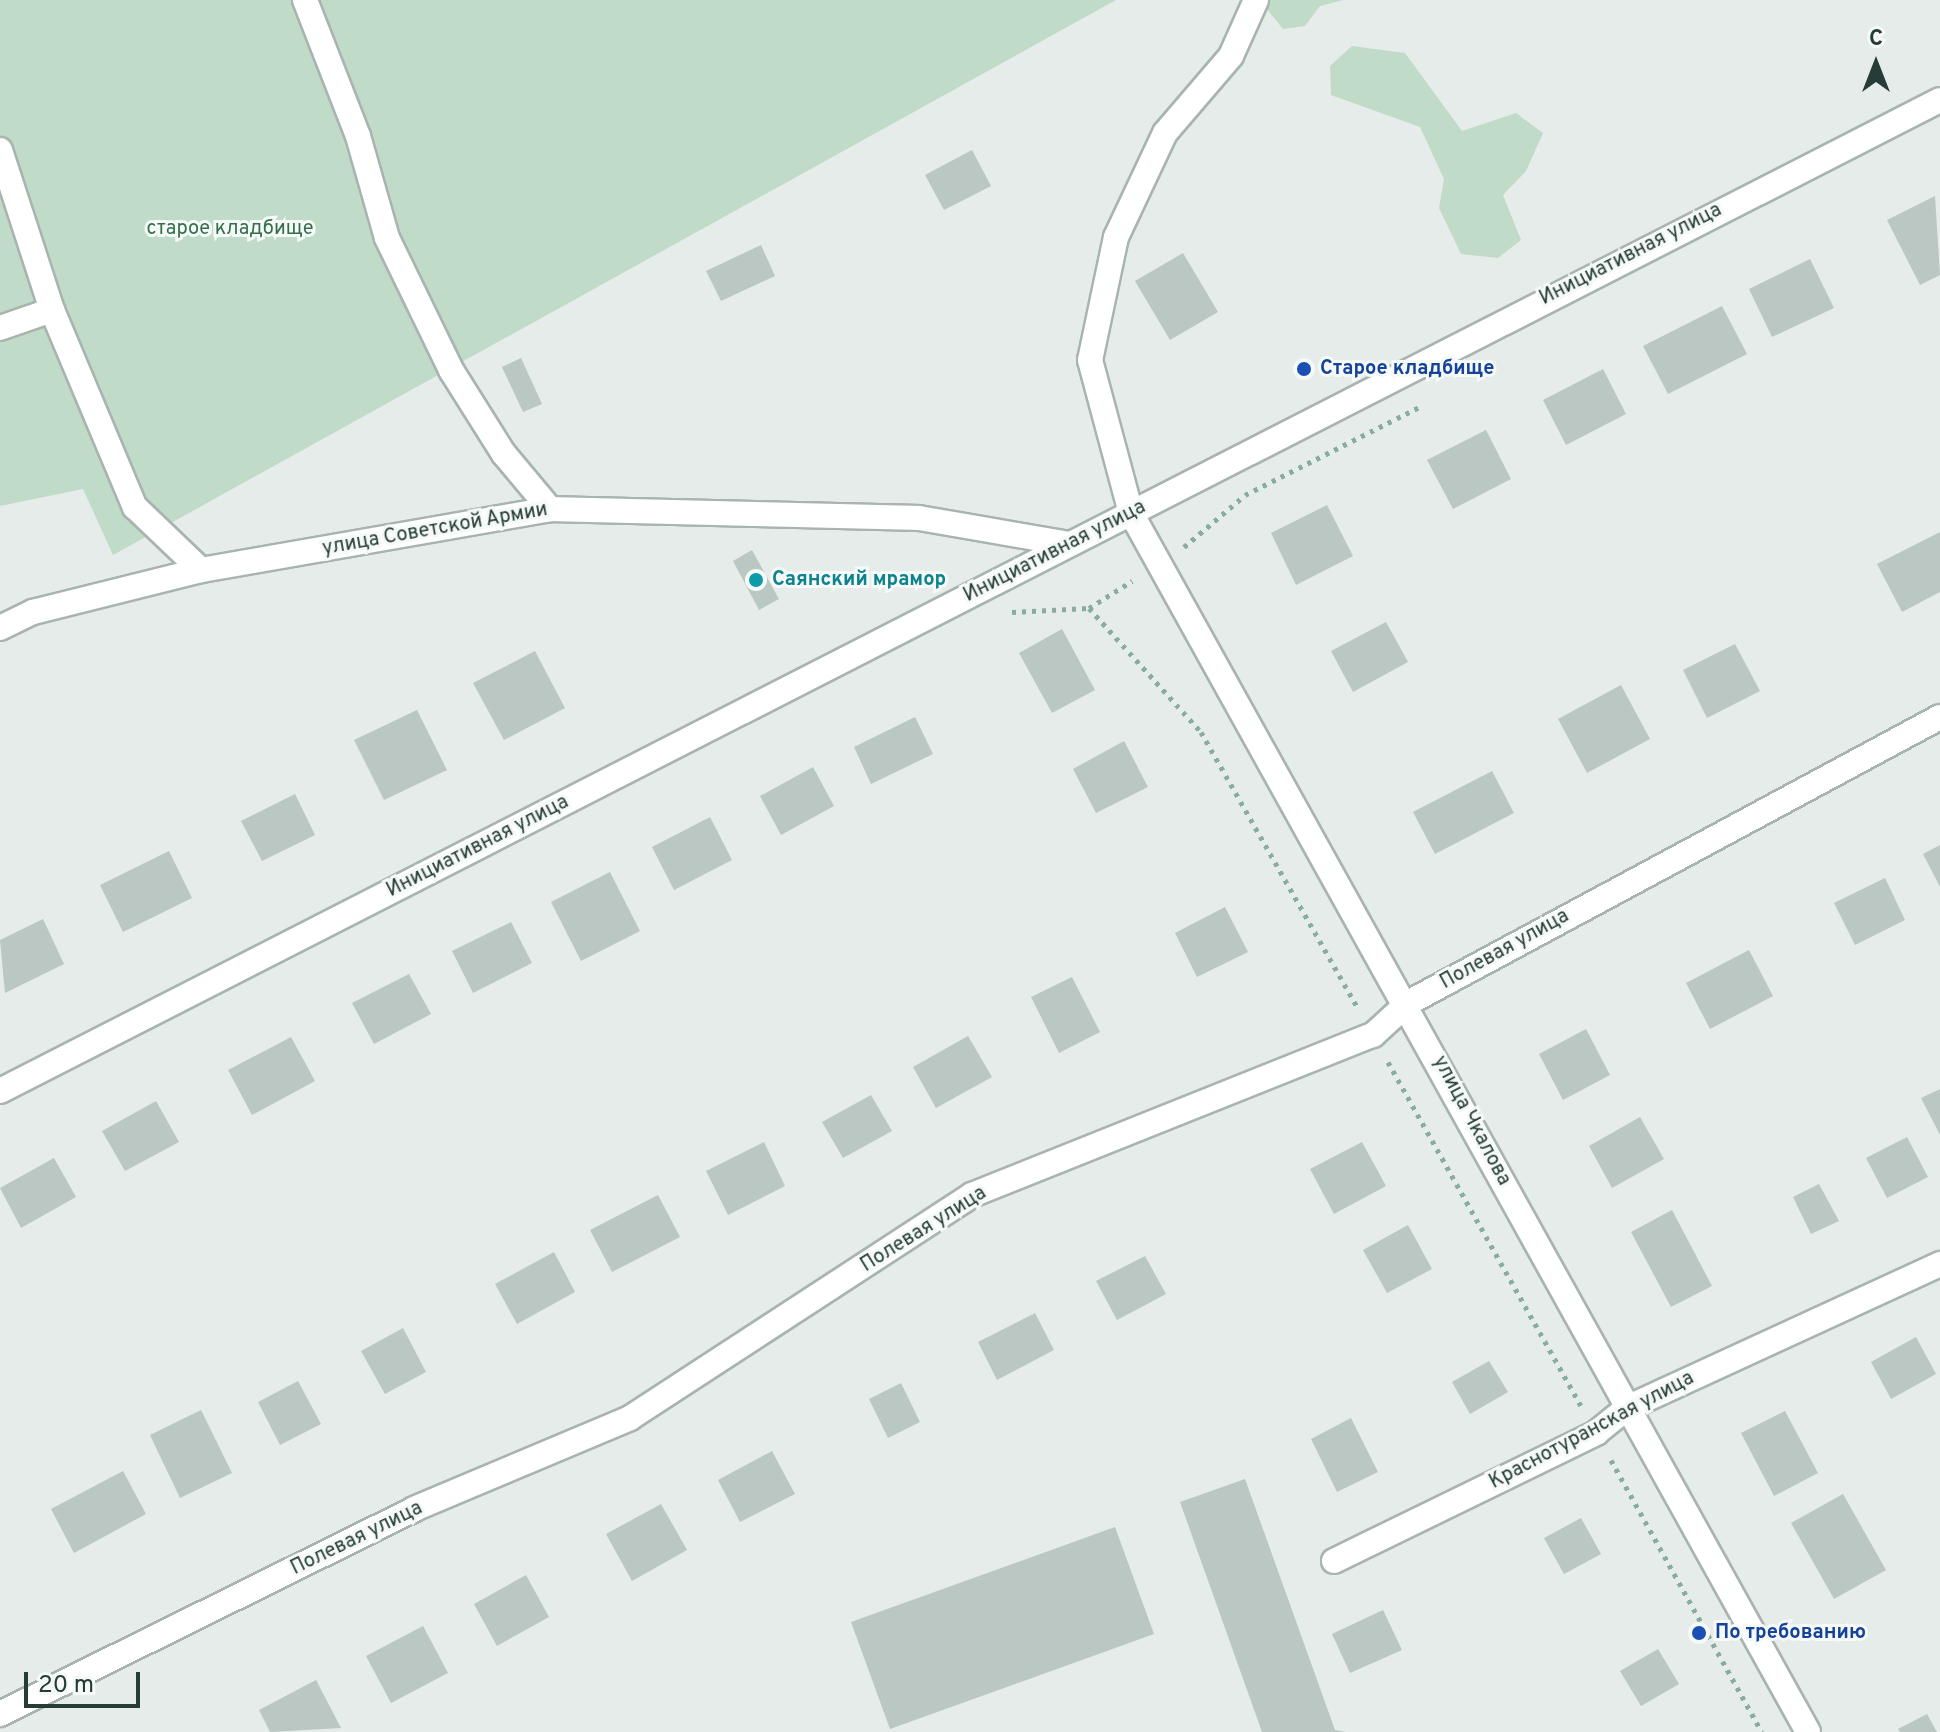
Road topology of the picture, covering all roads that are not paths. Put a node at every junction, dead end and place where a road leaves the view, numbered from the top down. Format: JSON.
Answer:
{"nodes":[{"id":1,"x":305,"y":0,"type":"edge"},
{"id":2,"x":1256,"y":0,"type":"edge"},
{"id":3,"x":1940,"y":100,"type":"edge"},
{"id":4,"x":0,"y":150,"type":"edge"},
{"id":5,"x":52,"y":310,"type":"junction"},
{"id":6,"x":0,"y":328,"type":"edge"},
{"id":7,"x":550,"y":509,"type":"junction"},
{"id":8,"x":1131,"y":513,"type":"junction"},
{"id":9,"x":1070,"y":544,"type":"junction"},
{"id":10,"x":201,"y":570,"type":"junction"},
{"id":11,"x":0,"y":628,"type":"edge"},
{"id":12,"x":1940,"y":717,"type":"edge"},
{"id":13,"x":1408,"y":1003,"type":"junction"},
{"id":14,"x":0,"y":1091,"type":"edge"},
{"id":15,"x":1940,"y":1264,"type":"edge"},
{"id":16,"x":1627,"y":1408,"type":"junction"},
{"id":17,"x":1334,"y":1561,"type":"dead end"},
{"id":18,"x":0,"y":1714,"type":"edge"},
{"id":19,"x":1808,"y":1732,"type":"edge"}],
"edges":[{"from":1,"to":7,"type":"street"},
{"from":2,"to":8,"type":"street","name":"улица Чкалова"},
{"from":3,"to":8,"type":"street","name":"Инициативная улица"},
{"from":4,"to":5,"type":"street"},
{"from":5,"to":6,"type":"street"},
{"from":5,"to":10,"type":"street"},
{"from":7,"to":9,"type":"street","name":"улица Советской Армии"},
{"from":7,"to":10,"type":"street","name":"улица Советской Армии"},
{"from":8,"to":9,"type":"street","name":"Инициативная улица"},
{"from":8,"to":13,"type":"street","name":"улица Чкалова"},
{"from":9,"to":14,"type":"street","name":"Инициативная улица"},
{"from":10,"to":11,"type":"street","name":"улица Советской Армии"},
{"from":12,"to":13,"type":"street","name":"Полевая улица"},
{"from":13,"to":16,"type":"street","name":"улица Чкалова"},
{"from":13,"to":18,"type":"street","name":"Полевая улица"},
{"from":15,"to":16,"type":"street","name":"Краснотуранская улица"},
{"from":16,"to":17,"type":"street","name":"Краснотуранская улица"},
{"from":16,"to":19,"type":"street","name":"улица Чкалова"}]}
